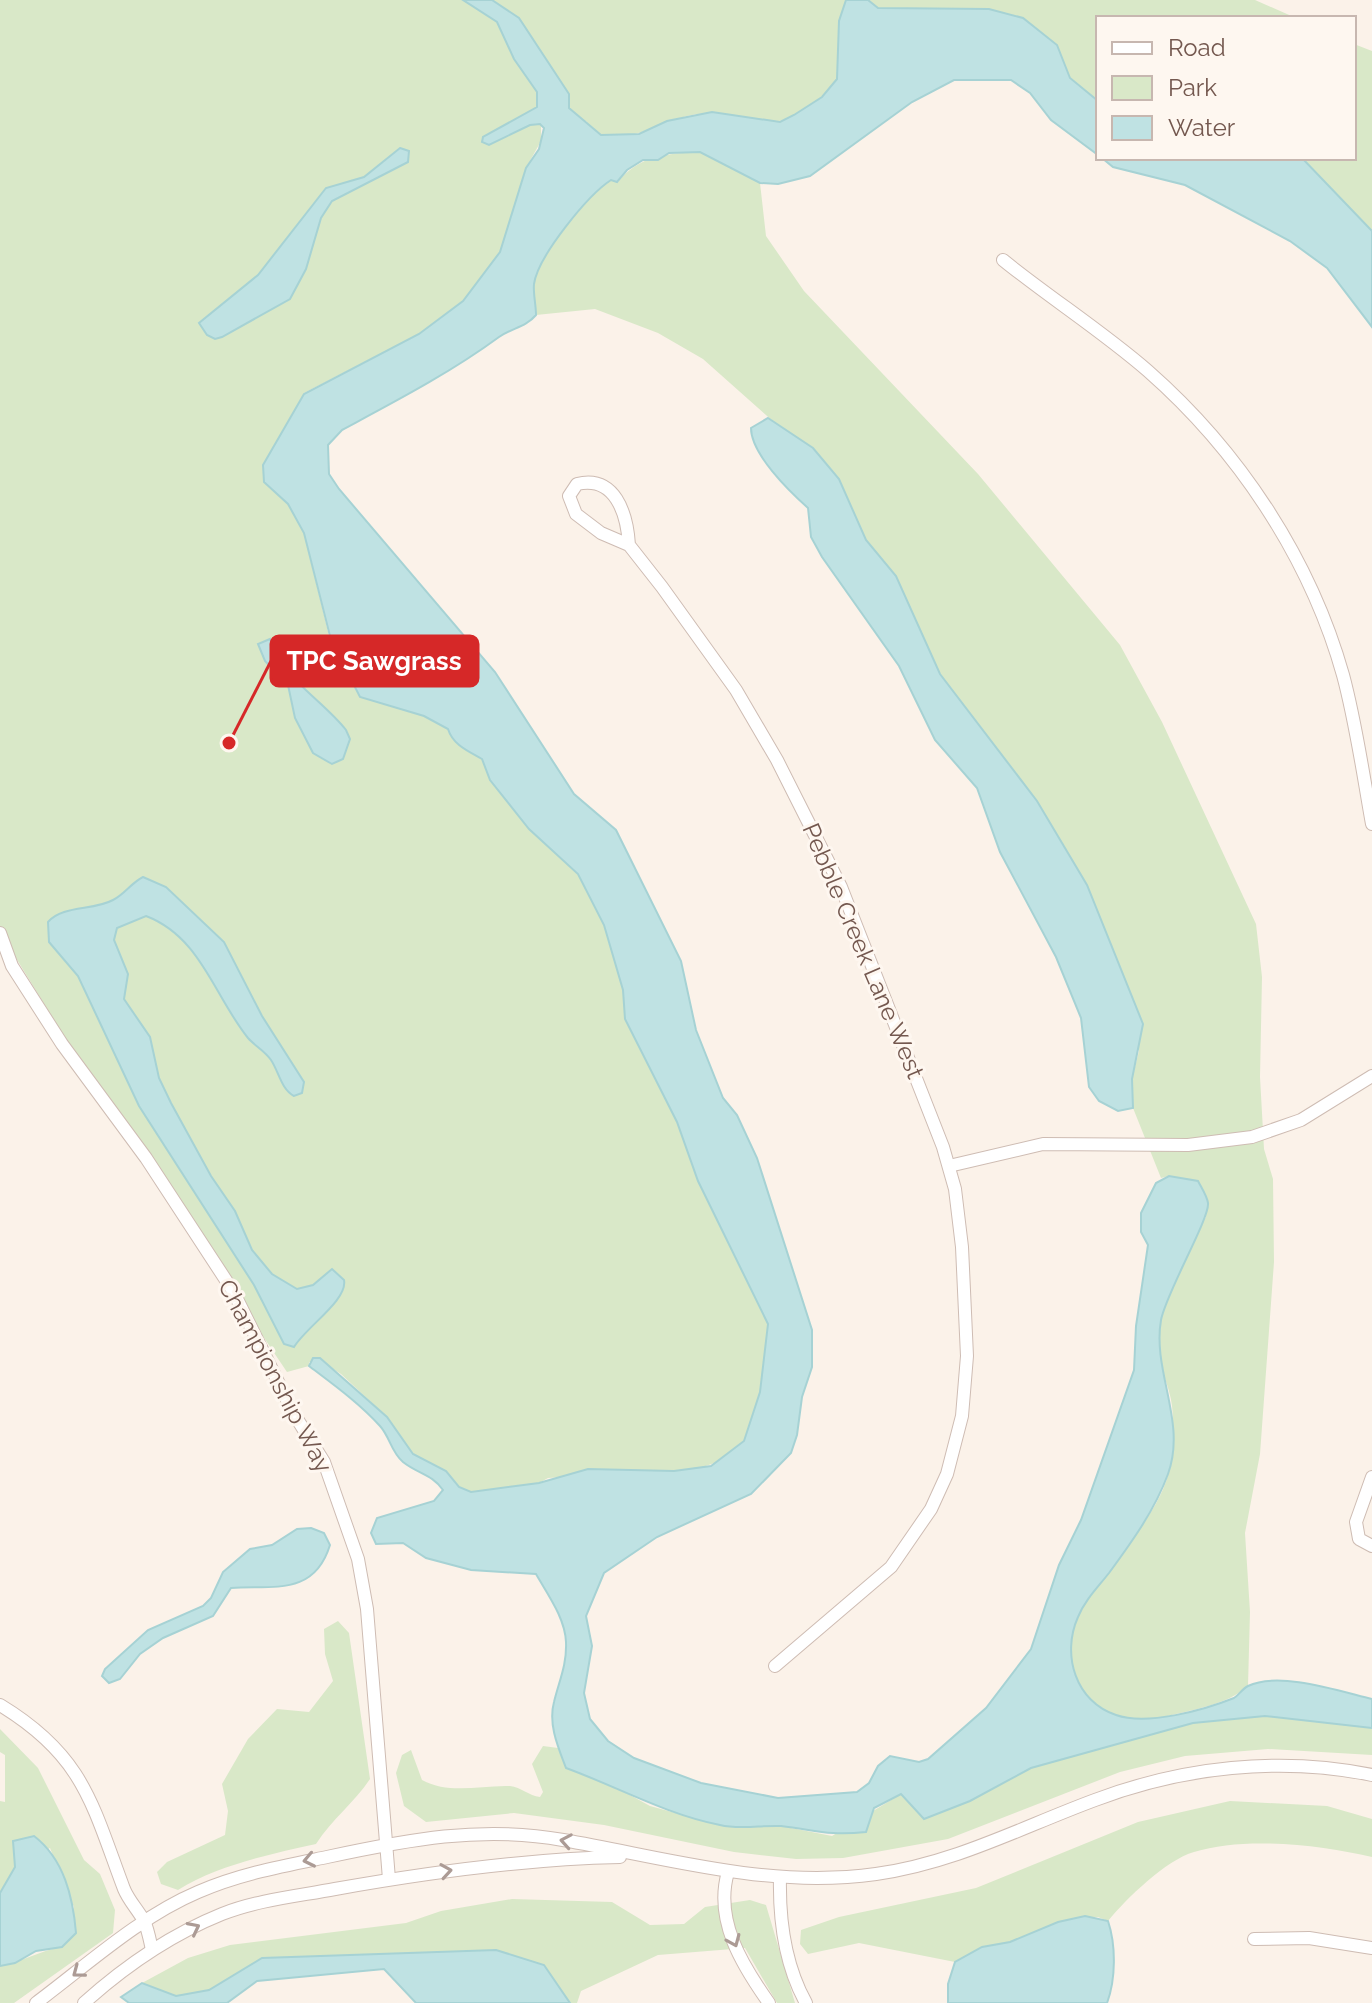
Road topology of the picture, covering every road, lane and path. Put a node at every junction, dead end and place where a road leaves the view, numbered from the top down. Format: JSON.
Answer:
{"nodes":[{"id":1,"x":1003,"y":260,"type":"dead end"},
{"id":2,"x":629,"y":545,"type":"junction"},
{"id":3,"x":1372,"y":824,"type":"edge"},
{"id":4,"x":0,"y":933,"type":"edge"},
{"id":5,"x":1372,"y":1076,"type":"edge"},
{"id":6,"x":949,"y":1166,"type":"junction"},
{"id":7,"x":1372,"y":1477,"type":"edge"},
{"id":8,"x":1372,"y":1546,"type":"edge"},
{"id":9,"x":775,"y":1666,"type":"dead end"},
{"id":10,"x":0,"y":1705,"type":"edge"},
{"id":11,"x":1372,"y":1775,"type":"edge"},
{"id":12,"x":387,"y":1844,"type":"junction"},
{"id":13,"x":642,"y":1857,"type":"junction"},
{"id":14,"x":728,"y":1872,"type":"junction"},
{"id":15,"x":780,"y":1877,"type":"junction"},
{"id":16,"x":389,"y":1879,"type":"junction"},
{"id":17,"x":145,"y":1922,"type":"junction"},
{"id":18,"x":1254,"y":1939,"type":"dead end"},
{"id":19,"x":1372,"y":1948,"type":"edge"},
{"id":20,"x":152,"y":1950,"type":"junction"},
{"id":21,"x":36,"y":2003,"type":"edge"},
{"id":22,"x":84,"y":2003,"type":"edge"},
{"id":23,"x":769,"y":2003,"type":"edge"},
{"id":24,"x":806,"y":2003,"type":"edge"}],
"edges":[{"from":1,"to":3,"type":"street"},
{"from":2,"to":2,"type":"street","name":"Pebble Creek Lane West"},
{"from":2,"to":6,"type":"street","name":"Pebble Creek Lane West"},
{"from":4,"to":12,"type":"street","name":"Championship Way"},
{"from":5,"to":6,"type":"street"},
{"from":6,"to":9,"type":"street","name":"Pebble Creek Lane West"},
{"from":7,"to":8,"type":"street"},
{"from":10,"to":17,"type":"street"},
{"from":11,"to":15,"type":"street"},
{"from":13,"to":12,"type":"street","one_way":true},
{"from":12,"to":16,"type":"street","name":"Championship Way"},
{"from":12,"to":17,"type":"street","one_way":true},
{"from":13,"to":14,"type":"street"},
{"from":16,"to":13,"type":"street","one_way":true},
{"from":14,"to":15,"type":"street"},
{"from":14,"to":23,"type":"street","one_way":true},
{"from":15,"to":24,"type":"street"},
{"from":20,"to":16,"type":"street","one_way":true},
{"from":17,"to":20,"type":"street"},
{"from":17,"to":21,"type":"street","one_way":true},
{"from":18,"to":19,"type":"street"},
{"from":20,"to":22,"type":"street"}]}
